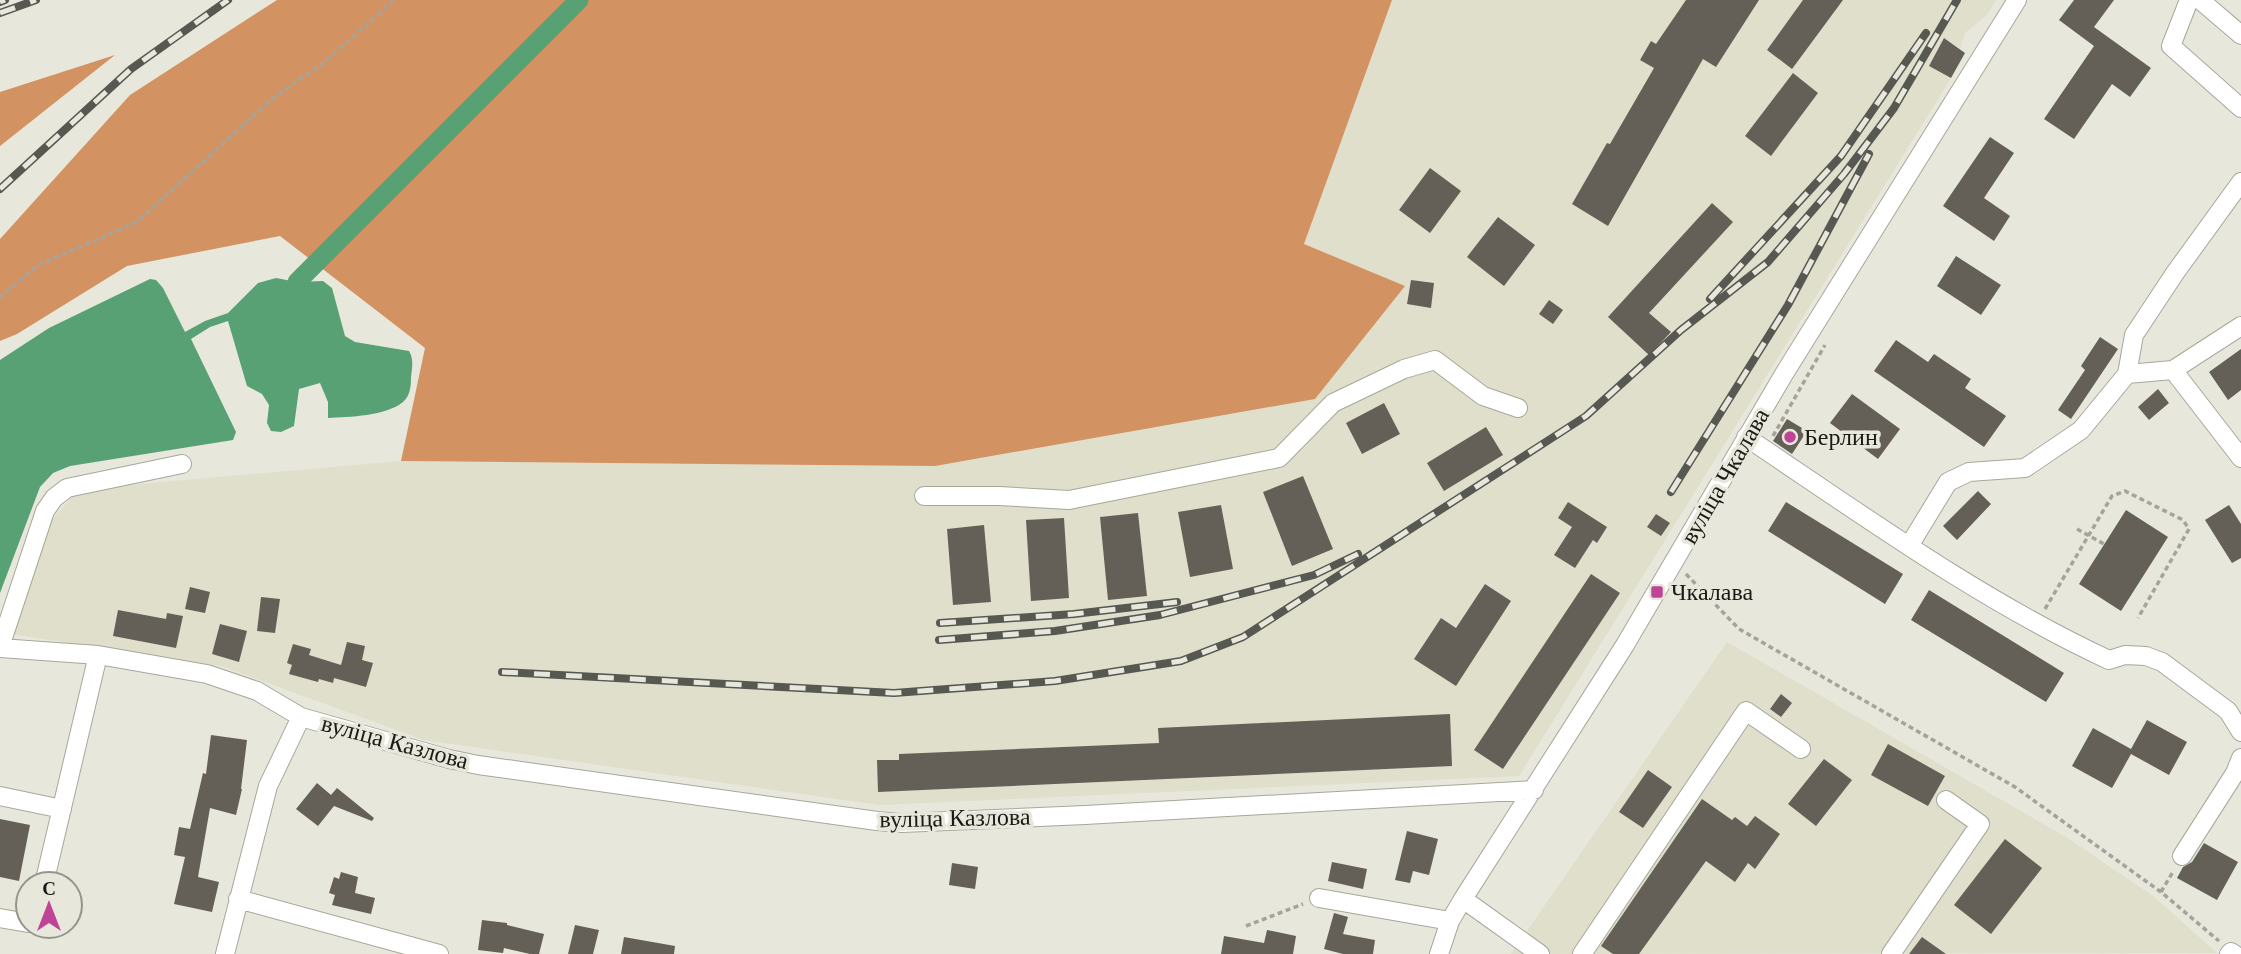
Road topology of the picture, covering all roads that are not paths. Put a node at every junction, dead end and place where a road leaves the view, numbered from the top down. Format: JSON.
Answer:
{"nodes":[{"id":1,"x":2017,"y":0,"type":"edge"},
{"id":2,"x":2189,"y":0,"type":"edge"},
{"id":3,"x":2200,"y":0,"type":"edge"},
{"id":4,"x":2241,"y":35,"type":"edge"},
{"id":5,"x":2241,"y":108,"type":"edge"},
{"id":6,"x":2241,"y":182,"type":"edge"},
{"id":7,"x":2241,"y":326,"type":"edge"},
{"id":8,"x":2173,"y":370,"type":"junction"},
{"id":9,"x":2127,"y":374,"type":"junction"},
{"id":10,"x":1518,"y":408,"type":"dead end"},
{"id":11,"x":1746,"y":438,"type":"junction"},
{"id":12,"x":2241,"y":458,"type":"edge"},
{"id":13,"x":182,"y":464,"type":"dead end"},
{"id":14,"x":925,"y":496,"type":"dead end"},
{"id":15,"x":1909,"y":546,"type":"junction"},
{"id":16,"x":0,"y":648,"type":"edge"},
{"id":17,"x":98,"y":655,"type":"junction"},
{"id":18,"x":301,"y":717,"type":"junction"},
{"id":19,"x":2241,"y":732,"type":"edge"},
{"id":20,"x":1801,"y":748,"type":"dead end"},
{"id":21,"x":2241,"y":758,"type":"edge"},
{"id":22,"x":1534,"y":790,"type":"junction"},
{"id":23,"x":0,"y":796,"type":"edge"},
{"id":24,"x":1946,"y":800,"type":"dead end"},
{"id":25,"x":62,"y":808,"type":"junction"},
{"id":26,"x":2182,"y":856,"type":"road end"},
{"id":27,"x":47,"y":870,"type":"edge"},
{"id":28,"x":1319,"y":898,"type":"road end"},
{"id":29,"x":238,"y":899,"type":"junction"},
{"id":30,"x":1463,"y":899,"type":"junction"},
{"id":31,"x":1450,"y":921,"type":"junction"},
{"id":32,"x":225,"y":954,"type":"edge"},
{"id":33,"x":439,"y":954,"type":"edge"},
{"id":34,"x":1439,"y":954,"type":"edge"},
{"id":35,"x":1540,"y":954,"type":"edge"},
{"id":36,"x":1582,"y":954,"type":"edge"},
{"id":37,"x":1891,"y":954,"type":"edge"}],
"edges":[{"from":1,"to":11,"type":"street","name":"вуліца Чкалава"},
{"from":2,"to":5,"type":"street"},
{"from":3,"to":4,"type":"street"},
{"from":6,"to":9,"type":"street"},
{"from":7,"to":8,"type":"street"},
{"from":8,"to":9,"type":"street"},
{"from":8,"to":12,"type":"street"},
{"from":9,"to":15,"type":"street"},
{"from":10,"to":14,"type":"street"},
{"from":11,"to":15,"type":"street"},
{"from":11,"to":22,"type":"street","name":"вуліца Чкалава"},
{"from":13,"to":16,"type":"street"},
{"from":15,"to":19,"type":"street"},
{"from":16,"to":17,"type":"street","name":"вуліца Казлова"},
{"from":17,"to":18,"type":"street","name":"вуліца Казлова"},
{"from":17,"to":25,"type":"street"},
{"from":18,"to":22,"type":"street","name":"вуліца Казлова"},
{"from":18,"to":29,"type":"street","name":"вуліца Казлова"},
{"from":20,"to":36,"type":"street"},
{"from":21,"to":26,"type":"street"},
{"from":22,"to":30,"type":"street","name":"вуліца Чкалава"},
{"from":23,"to":25,"type":"street"},
{"from":24,"to":37,"type":"street"},
{"from":25,"to":27,"type":"street"},
{"from":28,"to":31,"type":"street"},
{"from":29,"to":32,"type":"street","name":"вуліца Казлова"},
{"from":29,"to":33,"type":"street"},
{"from":30,"to":31,"type":"street","name":"вуліца Чкалава"},
{"from":30,"to":35,"type":"street"},
{"from":31,"to":34,"type":"street","name":"вуліца Чкалава"}]}
